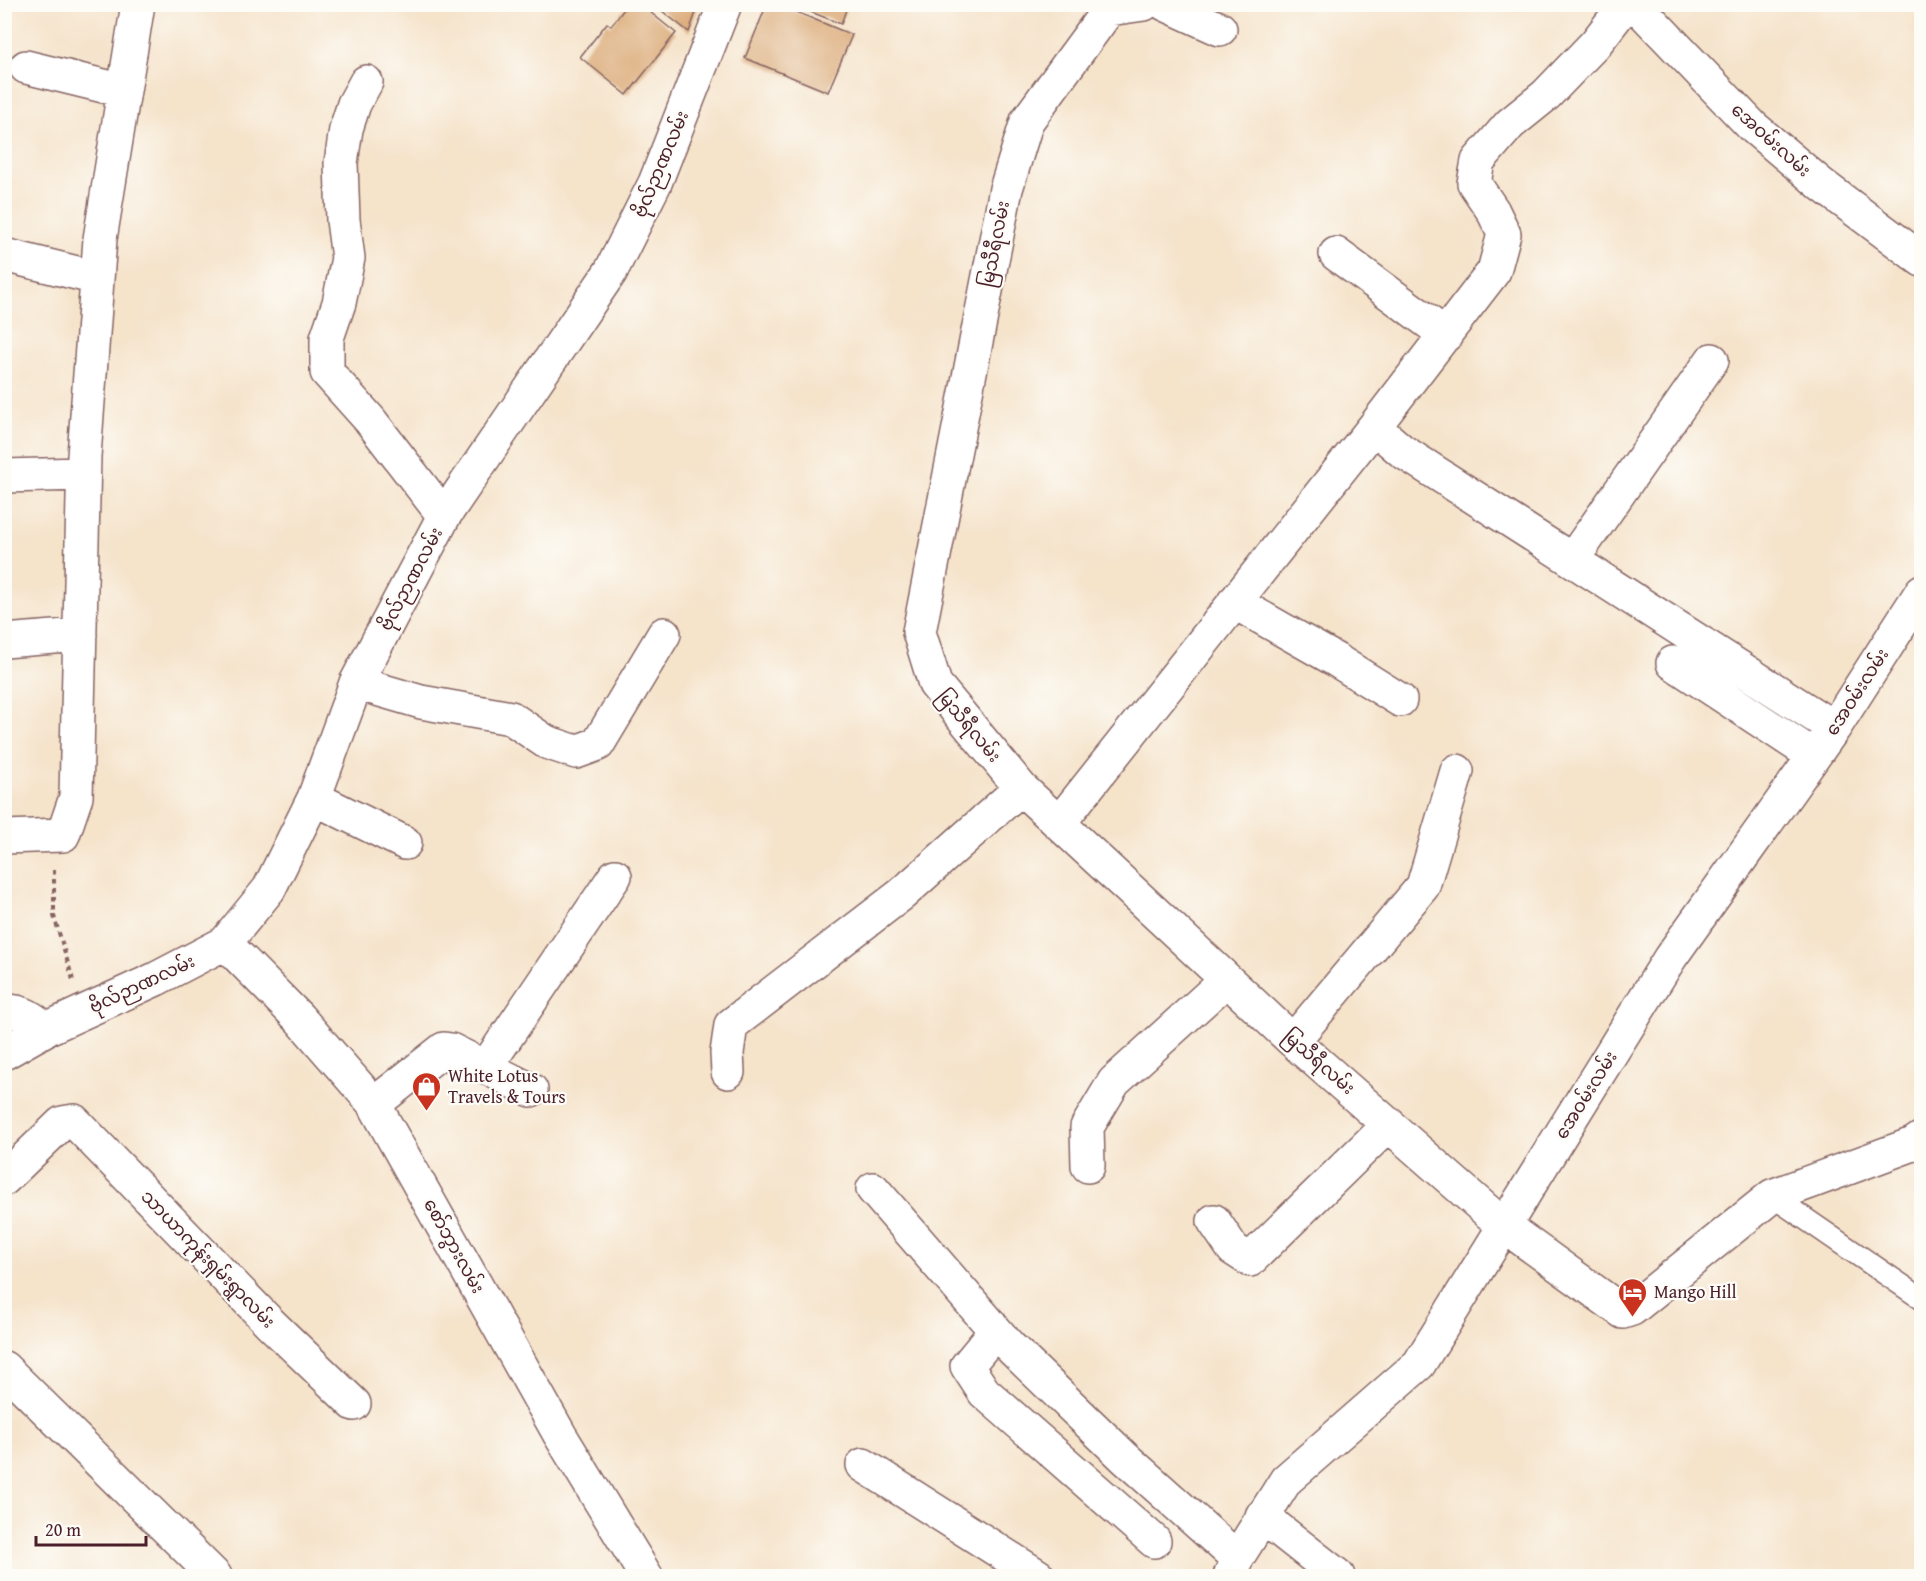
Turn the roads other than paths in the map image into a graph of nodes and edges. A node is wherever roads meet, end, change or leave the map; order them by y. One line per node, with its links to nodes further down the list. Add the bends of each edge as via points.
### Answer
1 (138, 4): 10 (street)
2 (725, 4): 20 (street, ဗိုလ်ဉာဏလမ်း, via 656,183 611,270)
3 (1144, 4): 33 (street, မြသီရီလမ်း, via 1108,9 1027,121 1006,189 919,632 935,684)
4 (1165, 4): 7 (street)
5 (1626, 4): 15 (street, via 1546,95 1510,124 1478,160 1474,183 1504,234 1494,271)
6 (1635, 4): 13 (street, အေဝမ်းလမ်း, via 1752,126 1822,185)
7 (1220, 29)
8 (26, 67): 10 (street)
9 (366, 82): 20 (street, via 354,104 342,152 348,258 327,338 327,372 370,420)
10 (124, 91): 14 (street)
11 (1335, 254): 15 (street)
12 (4, 255): 14 (street)
13 (1922, 260)
14 (97, 278): 18 (street)
15 (1446, 335): 17 (street)
16 (1712, 360): 21 (street)
17 (1374, 427): 21 (street, via 1402,451); 23 (street)
18 (84, 474): 19 (street); 25 (street)
19 (4, 476)
20 (444, 516): 28 (street, ဗိုလ်ဉာဏလမ်း)
21 (1572, 560): 30 (street)
22 (1922, 591): 30 (street, အေဝမ်းလမ်း)
23 (1234, 603): 29 (street); 35 (street)
24 (664, 634): 28 (street, via 598,744 576,752 546,742 511,718 421,702)
25 (80, 635): 26 (street); 36 (street, via 76,797 63,835)
26 (4, 640)
27 (1673, 663): 31 (street)
28 (356, 683): 34 (street, ဗိုလ်ဉာဏလမ်း)
29 (1400, 700)
30 (1834, 728): 31 (street, အေဝမ်းလမ်း)
31 (1814, 756): 56 (street, အေဝမ်းလမ်း, via 1670,958)
32 (1457, 771): 43 (street, via 1423,886)
33 (1021, 788): 35 (street, မြသီရီလမ်း); 46 (street, via 902,894 731,1025)
34 (314, 798): 37 (street); 39 (street, ဗိုလ်ဉာဏလမ်း, via 269,889)
35 (1059, 823): 40 (street, မြသီရီလမ်း)
36 (4, 837)
37 (405, 843)
38 (615, 876): 45 (street)
39 (225, 943): 42 (street, ဗိုလ်ဉာဏလမ်း); 48 (street, စော်ဘွားလမ်း, via 300,1018)
40 (1226, 980): 43 (street, မြသီရီလမ်း); 51 (street, via 1114,1082 1087,1127)
41 (4, 1011): 42 (street, via 29,1015)
42 (45, 1029): 44 (street, ဗိုလ်ဉာဏလမ်း)
43 (1293, 1041): 49 (street, မြသီရီလမ်း)
44 (4, 1053)
45 (486, 1067): 47 (street); 48 (street, via 444,1049)
46 (728, 1072)
47 (531, 1090)
48 (374, 1104): 66 (street, စော်ဘွားလမ်း, via 560,1435)
49 (1389, 1124): 55 (street, via 1250,1260 1233,1249); 56 (street, မြသီရီလမ်း)
50 (1922, 1138): 54 (street)
51 (1088, 1166)
52 (4, 1179): 60 (street, သာယာကုန်းရှမ်းရွာလမ်း, via 62,1123 74,1121)
53 (873, 1189): 58 (street)
54 (1772, 1196): 56 (street, မြသီရီလမ်း, via 1628,1312); 57 (lane)
55 (1214, 1221)
56 (1504, 1226): 62 (street, အေဝမ်းလမ်း, via 1419,1364 1286,1480)
57 (1922, 1299)
58 (995, 1332): 63 (street, via 967,1366 984,1392); 64 (street)
59 (4, 1368): 65 (street)
60 (354, 1404)
61 (863, 1465): 67 (street)
62 (1262, 1516): 64 (street, အေဝမ်းလမ်း); 68 (street)
63 (1154, 1541)
64 (1234, 1567)
65 (215, 1576)
66 (646, 1576)
67 (1038, 1576)
68 (1338, 1576)

